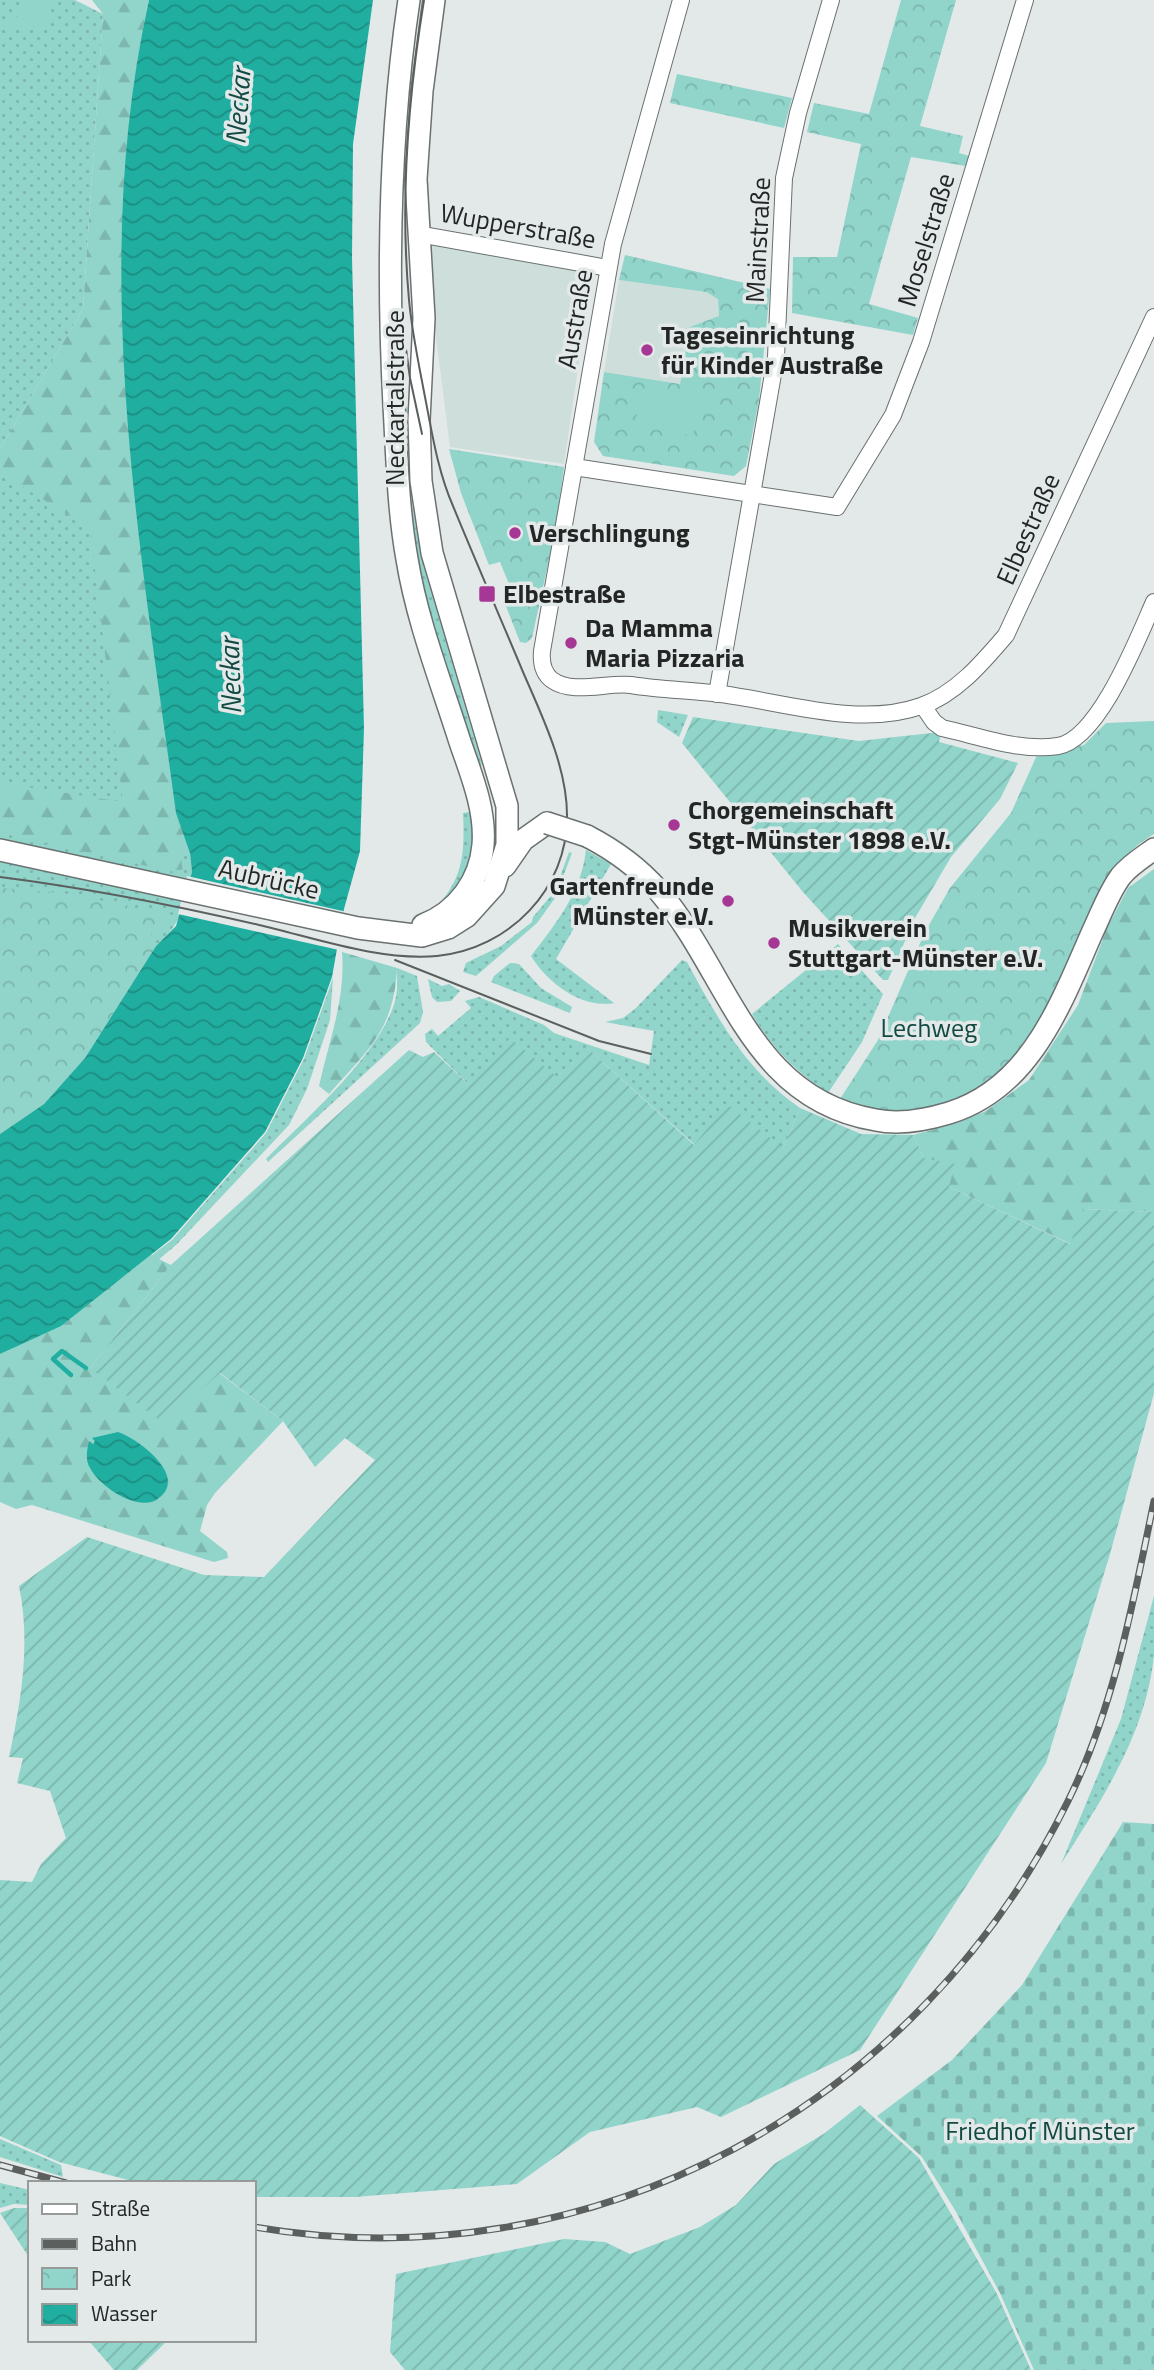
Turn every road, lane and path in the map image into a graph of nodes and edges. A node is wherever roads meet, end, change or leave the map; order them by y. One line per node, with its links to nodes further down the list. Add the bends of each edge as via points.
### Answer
1 (410, 0): 16 (main road, Neckartalstraße, via 399,81 390,266 399,501 413,586)
2 (434, 0): 6 (main road, Neckartalstraße, via 421,103)
3 (681, 0): 7 (street, Austraße)
4 (831, 0): 10 (street, Mainstraße, via 784,178 776,357)
5 (1025, 0): 10 (street, Moselstraße, via 921,342 893,415 837,507)
6 (418, 234): 7 (street, Wupperstraße); 15 (main road, Neckartalstraße, via 424,318 421,481 432,553)
7 (608, 268): 9 (street, Austraße)
8 (1154, 317): 14 (street, Elbestraße, via 1006,635 979,667)
9 (574, 467): 10 (street, Moselstraße); 12 (street, Austraße)
10 (750, 493): 13 (street, Mainstraße)
11 (1154, 602): 14 (street, via 1097,713 1072,742 1020,746 942,728)
12 (542, 651): 13 (street, Elbestraße, via 541,665 552,680 572,687 616,683)
13 (717, 694): 14 (street, Elbestraße, via 853,714 896,713)
14 (923, 706)
15 (508, 818): 16 (main road); 17 (main road); 20 (main road, Neckartalstraße, via 507,845)
16 (482, 820): 22 (main road, Neckartalstraße, via 480,861 465,894 438,919)
17 (547, 823): 19 (main road, bridge, via 587,836 628,860 659,892 783,1076 828,1106 883,1122 933,1118 961,1110 1012,1076 1048,1028 1121,876); 20 (main road, via 523,841)
18 (0, 849): 21 (main road, Aubrücke)
19 (1154, 849)
20 (498, 875): 22 (main road, Neckartalstraße, via 486,897 458,923 422,936)
21 (369, 930): 22 (main road, Neckartalstraße)
22 (405, 932)

